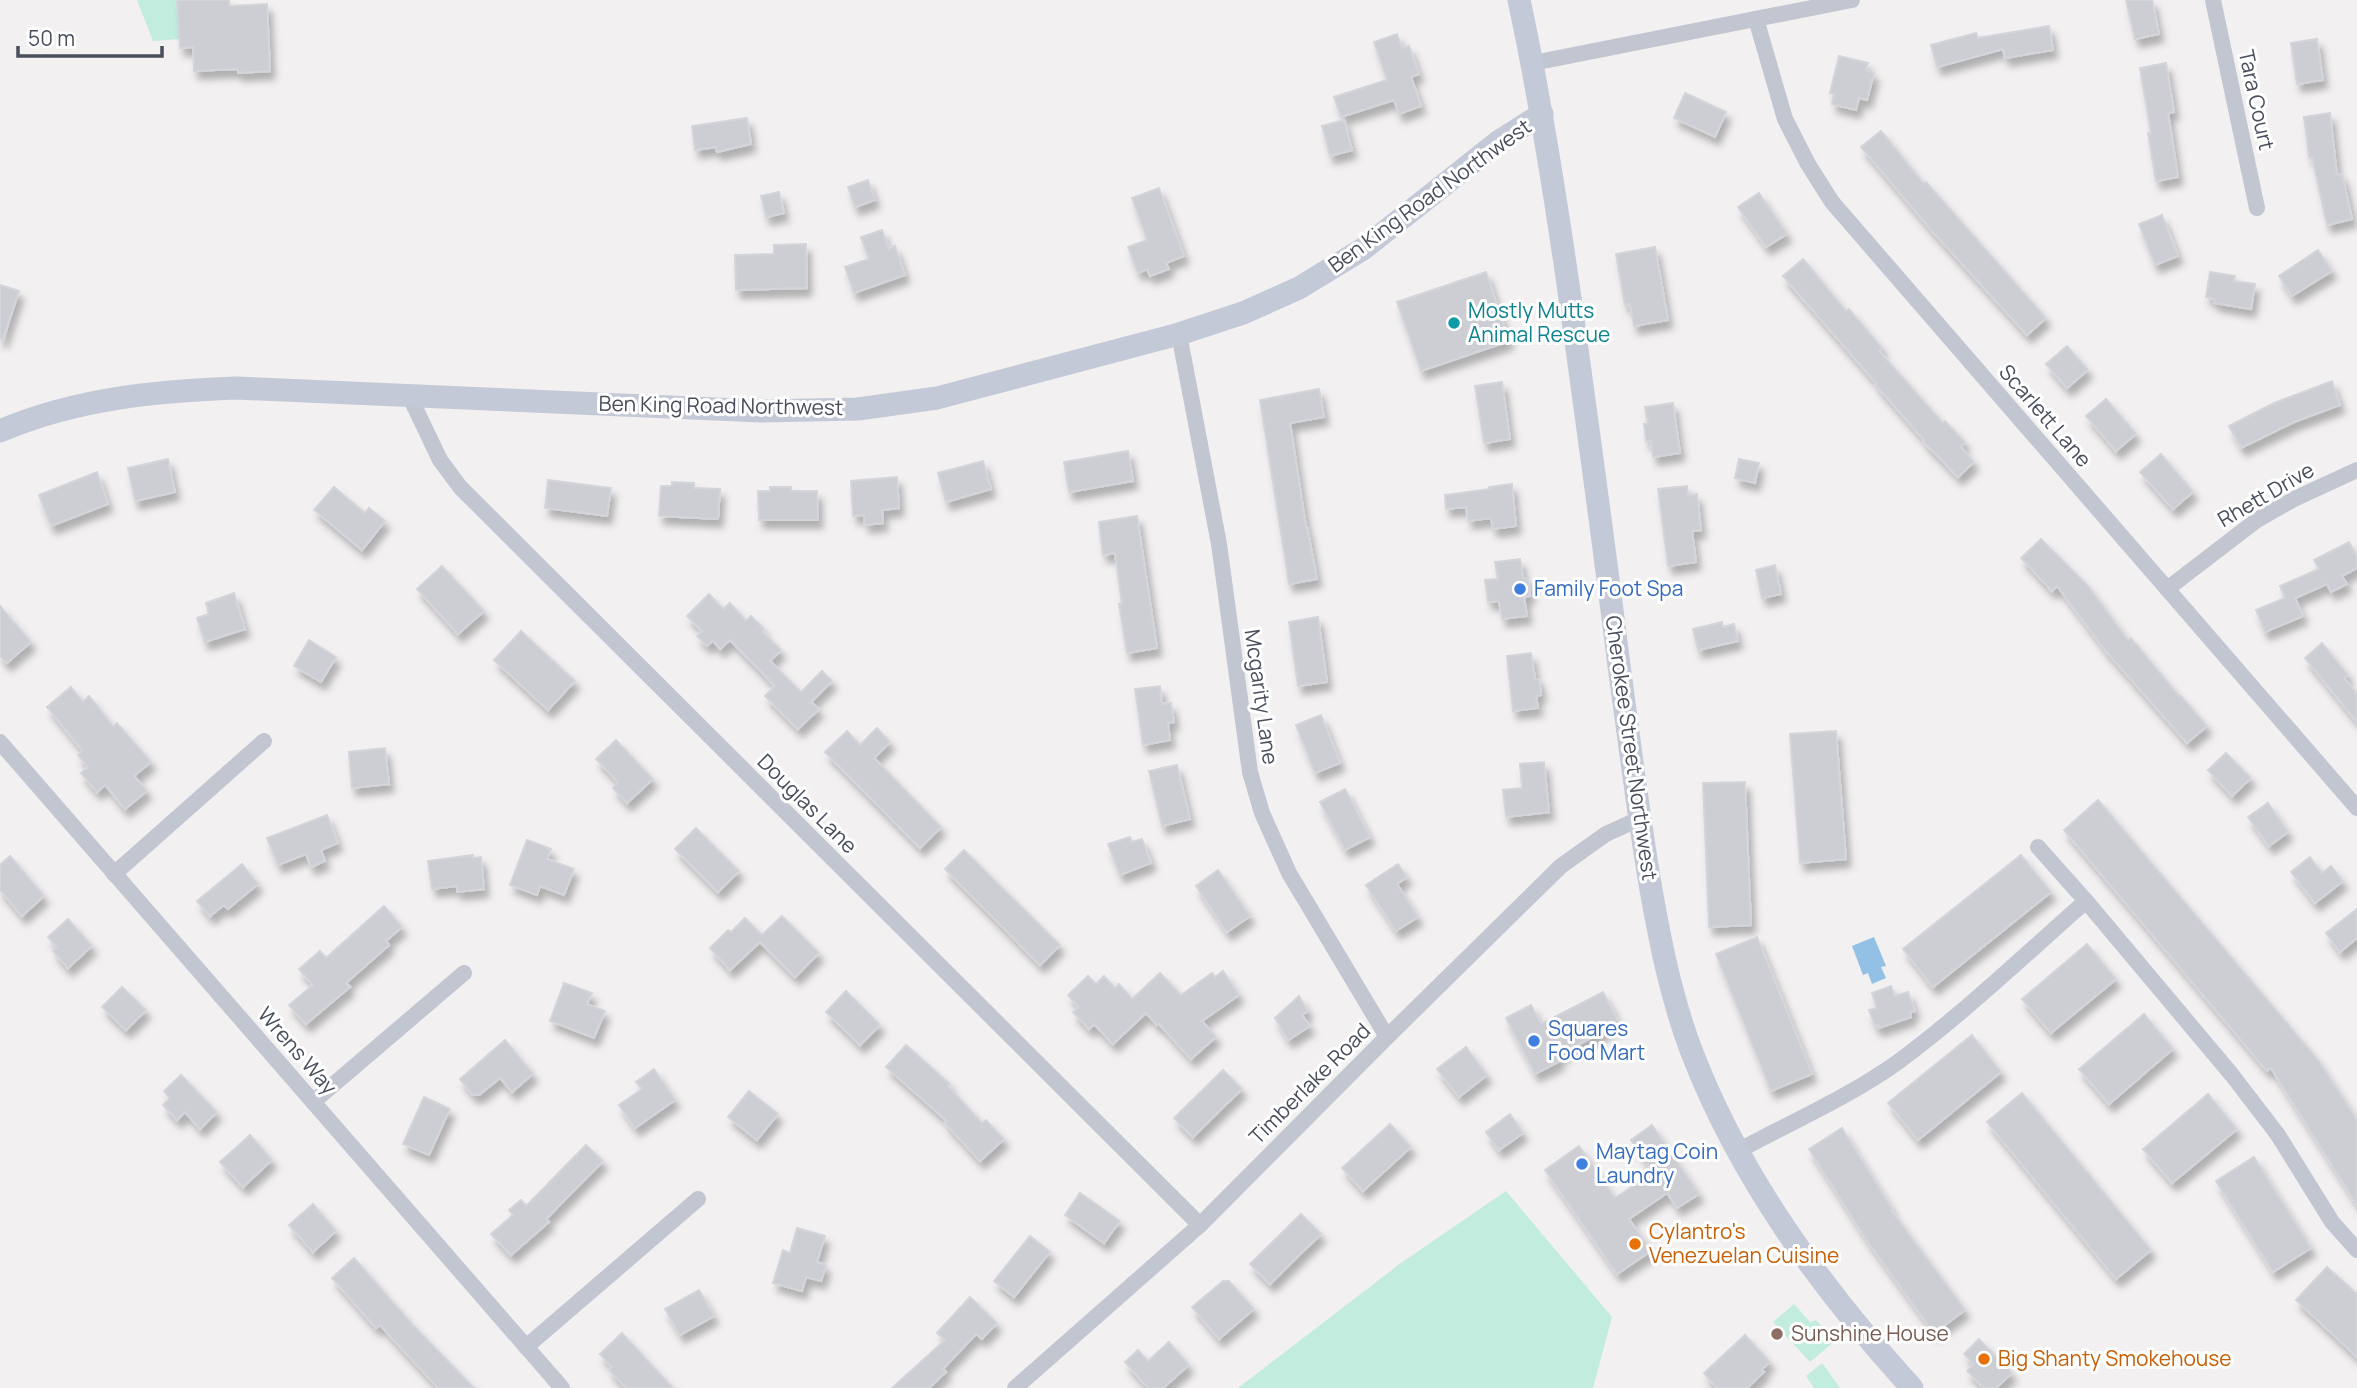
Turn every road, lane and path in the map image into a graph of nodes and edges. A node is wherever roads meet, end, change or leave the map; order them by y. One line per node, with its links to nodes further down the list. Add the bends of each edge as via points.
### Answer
1 (1519, 0): 5 (street, Cherokee Street Northwest)
2 (1852, 0): 4 (street)
3 (2213, 0): 7 (street, Tara Court)
4 (1756, 19): 5 (street); 12 (street, Scarlett Lane, via 1784,119 1832,202)
5 (1533, 63): 6 (street, Cherokee Street Northwest)
6 (1542, 114): 8 (street, Ben King Road Northwest, via 1498,142 1340,264 1262,305); 16 (street, Cherokee Street Northwest, via 1580,363)
7 (2257, 208)
8 (1179, 334): 9 (street, Ben King Road Northwest, via 937,398 858,409 748,410); 21 (street, Mcgarity Lane, via 1219,544 1250,772 1262,813 1289,873)
9 (409, 395): 10 (street, Ben King Road Northwest, via 176,390 77,406); 25 (street, Douglas Lane, via 440,460 460,487)
10 (0, 431)
11 (2357, 470): 12 (street, Rhett Drive, via 2257,520)
12 (2167, 589): 15 (street, Scarlett Lane)
13 (264, 741): 18 (street)
14 (0, 742): 18 (street, Wrens Way)
15 (2357, 808)
16 (1639, 818): 21 (street, Timberlake Road, via 1606,834 1561,866); 23 (street, Cherokee Street Northwest, via 1659,937 1679,1017)
17 (2038, 848): 19 (street)
18 (114, 874): 22 (street, Wrens Way)
19 (2086, 901): 23 (street, via 1897,1063); 26 (street, via 2265,1118 2332,1222)
20 (464, 973): 22 (street)
21 (1387, 1037): 25 (street, Timberlake Road)
22 (313, 1102): 27 (street, Wrens Way)
23 (1738, 1151): 28 (street, Cherokee Street Northwest, via 1806,1260)
24 (698, 1199): 27 (street)
25 (1200, 1226): 30 (street, Timberlake Road)
26 (2357, 1250)
27 (526, 1348): 29 (street, Wrens Way)
28 (1909, 1387)
29 (562, 1388)
30 (1015, 1388)

